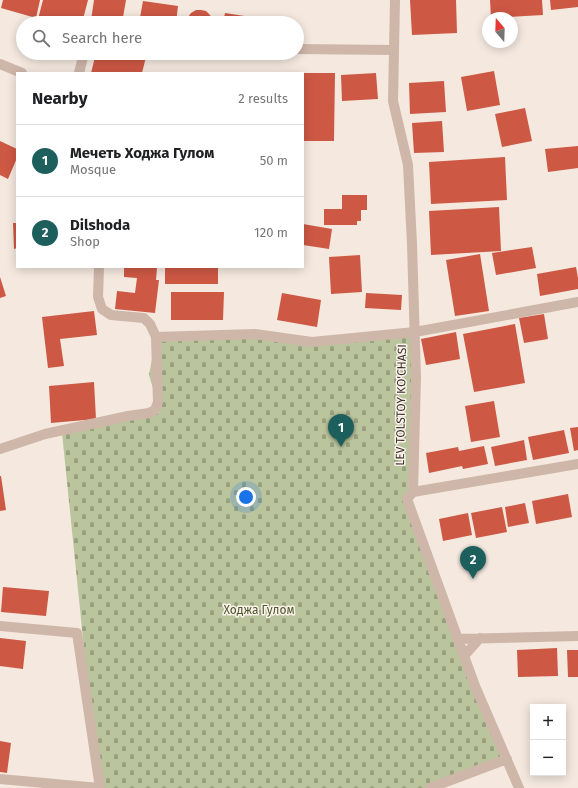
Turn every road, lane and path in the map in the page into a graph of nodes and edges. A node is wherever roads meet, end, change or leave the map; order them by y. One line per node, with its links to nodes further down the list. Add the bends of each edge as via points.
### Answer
1 (395, 0): 3 (street, LEV TOLSTOY KO'CHASI)
2 (304, 49): 3 (street)
3 (394, 50): 10 (street, LEV TOLSTOY KO'CHASI, via 393,101 408,165)
4 (82, 60): 7 (street)
5 (0, 64): 6 (street)
6 (20, 72)
7 (79, 72)
8 (98, 268): 11 (street, via 98,297 102,309 111,315 144,318)
9 (578, 302): 10 (street)
10 (415, 332): 11 (street, via 312,342 255,334); 14 (street, LEV TOLSTOY KO'CHASI)
11 (156, 337): 12 (street, via 158,402 155,410 45,434)
12 (0, 449)
13 (578, 464): 14 (street)
14 (413, 492): 18 (street, LEV TOLSTOY KO'CHASI, via 407,499)
15 (0, 626): 22 (street, via 77,633)
16 (578, 636): 17 (street)
17 (480, 638): 18 (street); 19 (street)
18 (458, 639): 19 (street, LEV TOLSTOY KO'CHASI)
19 (464, 656): 20 (street, LEV TOLSTOY KO'CHASI)
20 (507, 759): 23 (street); 24 (street, LEV TOLSTOY KO'CHASI)
21 (0, 779): 22 (street)
22 (100, 788)
23 (430, 788)
24 (519, 788)

